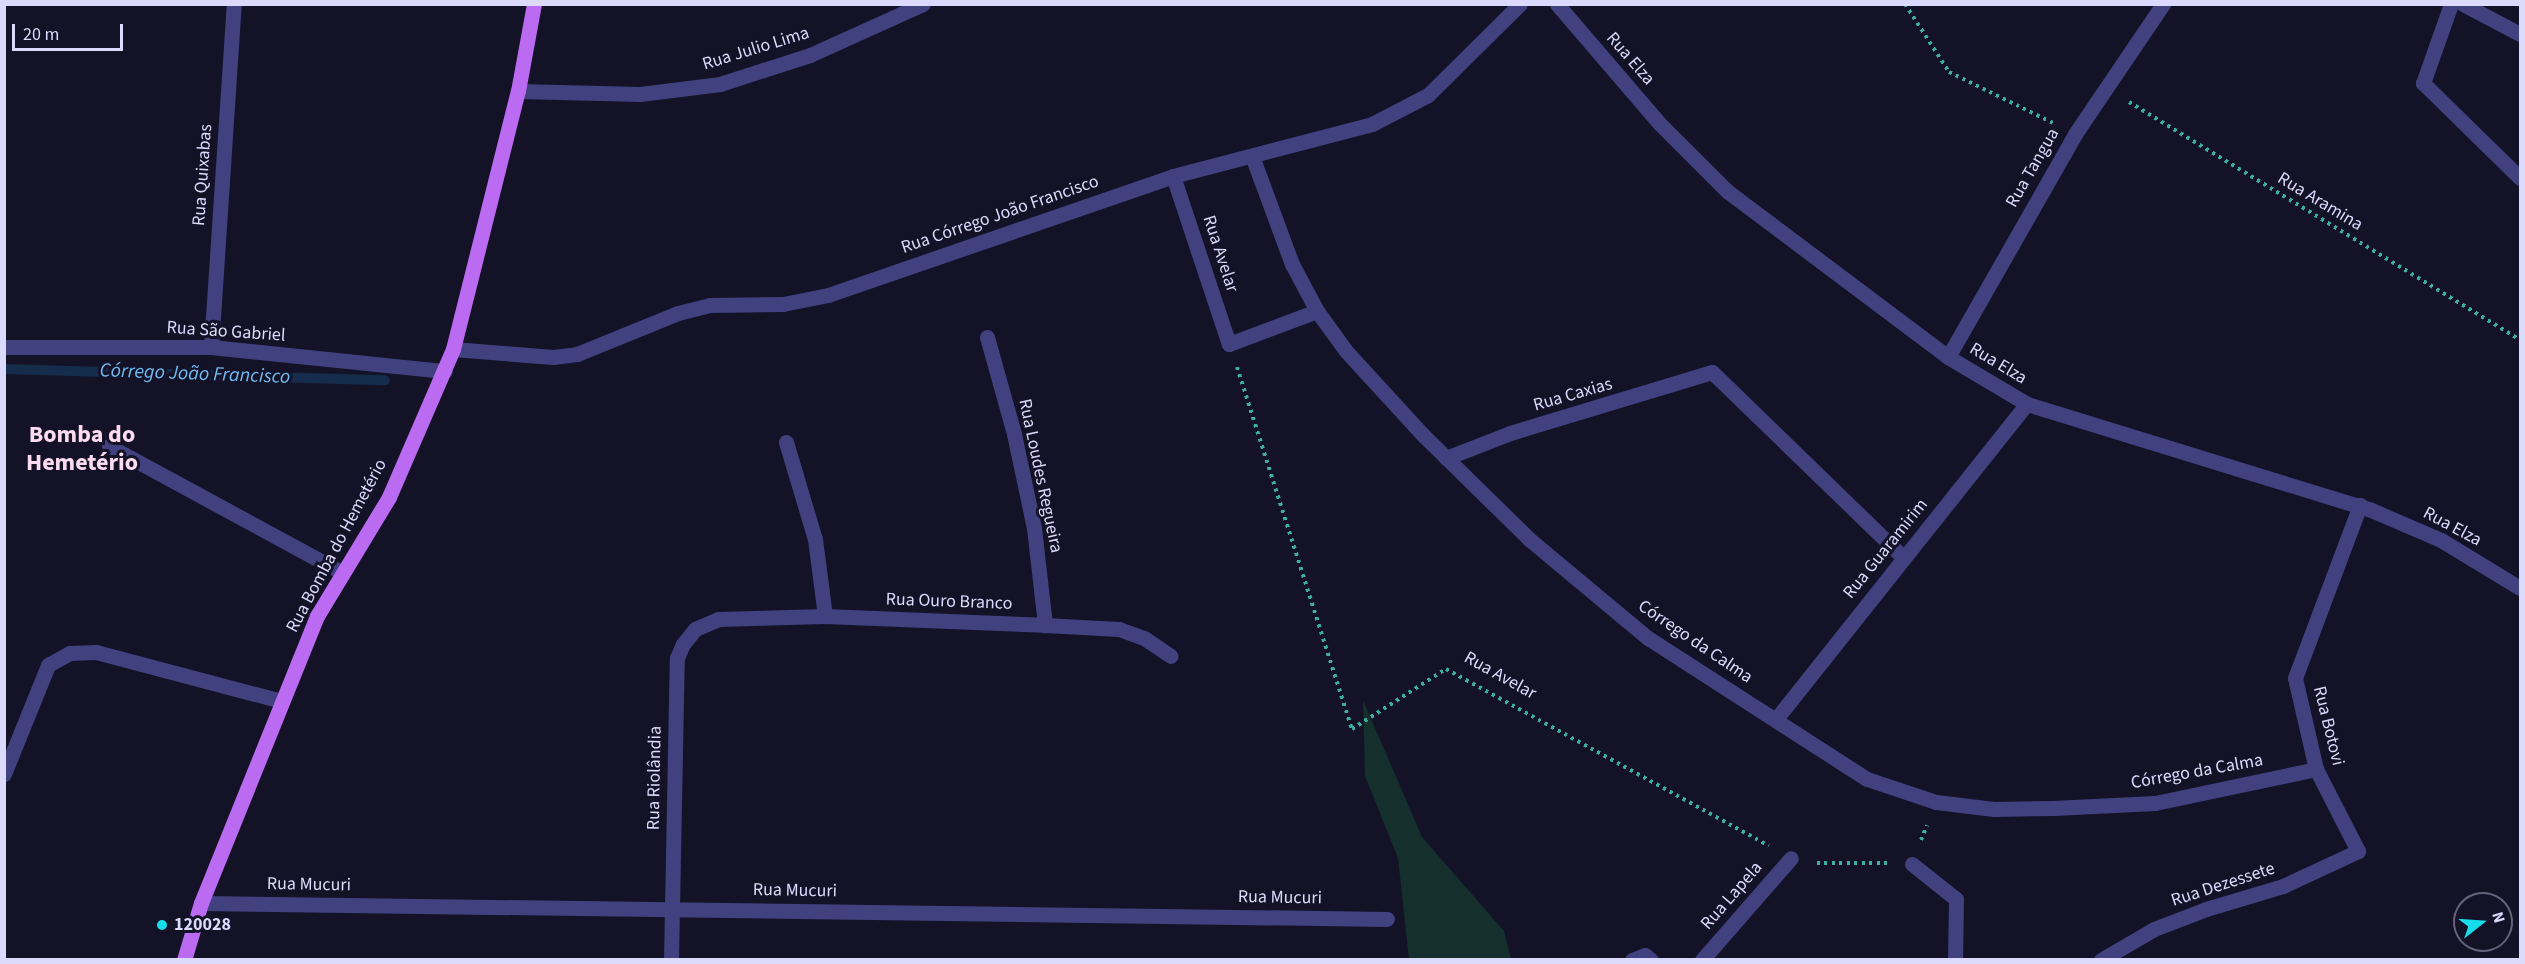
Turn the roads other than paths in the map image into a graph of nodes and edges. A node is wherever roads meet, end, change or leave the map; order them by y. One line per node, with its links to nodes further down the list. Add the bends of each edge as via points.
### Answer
1 (234, 4): 17 (street, Rua Quixabas)
2 (534, 4): 10 (main road, Rua Bomba do Hemetério)
3 (923, 4): 10 (street, Rua Julio Lima, via 810,55 720,84 640,93)
4 (1520, 4): 11 (street, Rua Córrego João Francisco, via 1428,95 1372,124)
5 (1557, 4): 19 (street, Rua Elza, via 1660,124 1727,191)
6 (2163, 4): 19 (street, Rua Tangua, via 2075,134)
7 (2451, 4): 13 (street, via 2422,82)
8 (2463, 4): 9 (street)
9 (2520, 34)
10 (518, 91): 18 (main road, Rua Bomba do Hemetério)
11 (1252, 156): 12 (street, Rua Córrego João Francisco); 14 (street, Córrego da Calma, via 1292,264)
12 (1173, 176): 14 (street, Rua Avelar, via 1229,344); 18 (street, Rua Córrego João Francisco, via 828,296 783,304 710,305 678,313 577,354 552,357)
13 (2520, 178)
14 (1317, 311): 24 (street, Córrego da Calma, via 1346,351)
15 (987, 337): 31 (street, Rua Loudes Regueira, via 1014,434 1034,528)
16 (4, 347): 17 (street, Rua São Gabriel)
17 (212, 347): 20 (street, Rua São Gabriel)
18 (453, 349): 20 (main road, Rua Bomba do Hemetério)
19 (1948, 357): 21 (street, Rua Elza)
20 (445, 371): 27 (main road, Rua Bomba do Hemetério, via 389,497)
21 (2027, 404): 25 (street, Rua Elza); 26 (street, Rua Guaramirim)
22 (786, 442): 29 (street, via 815,539)
23 (109, 447): 27 (street)
24 (1446, 458): 26 (street, Rua Caxias, via 1510,433 1712,372); 34 (street, Córrego da Calma, via 1529,539 1648,638)
25 (2360, 506): 28 (street, Rua Elza, via 2441,540); 35 (street, Rua Botovi, via 2295,678)
26 (1904, 558): 34 (street, Rua Guaramirim)
27 (343, 573): 33 (main road, Rua Bomba do Hemetério, via 317,616)
28 (2520, 588)
29 (825, 616): 30 (street, Rua Ouro Branco); 31 (street, Rua Ouro Branco)
30 (718, 619): 41 (street, Rua Riolândia, via 694,629 677,658)
31 (1045, 625): 32 (street, Rua Ouro Branco, via 1119,629 1144,638)
32 (1171, 656)
33 (282, 701): 36 (street, via 96,652 70,653 48,665); 40 (main road, Rua Bomba do Hemetério)
34 (1776, 719): 35 (street, Córrego da Calma, via 1867,779 1936,802 1994,809 2155,803)
35 (2316, 769): 37 (street, Rua Botovi)
36 (4, 774)
37 (2358, 851): 49 (street, Rua Dezessete, via 2283,886 2154,929)
38 (1791, 858): 47 (street, Rua Lapela)
39 (1912, 864): 48 (street, via 1956,899)
40 (201, 903): 41 (street, Rua Mucuri); 43 (main road, Rua Bomba do Hemetério)
41 (671, 909): 42 (street, Rua Mucuri); 44 (street, Rua Riolândia)
42 (1387, 919)
43 (184, 960)
44 (671, 960)
45 (1632, 960): 46 (street, via 1645,956)
46 (1651, 960)
47 (1702, 960)
48 (1955, 960)
49 (2101, 960)

